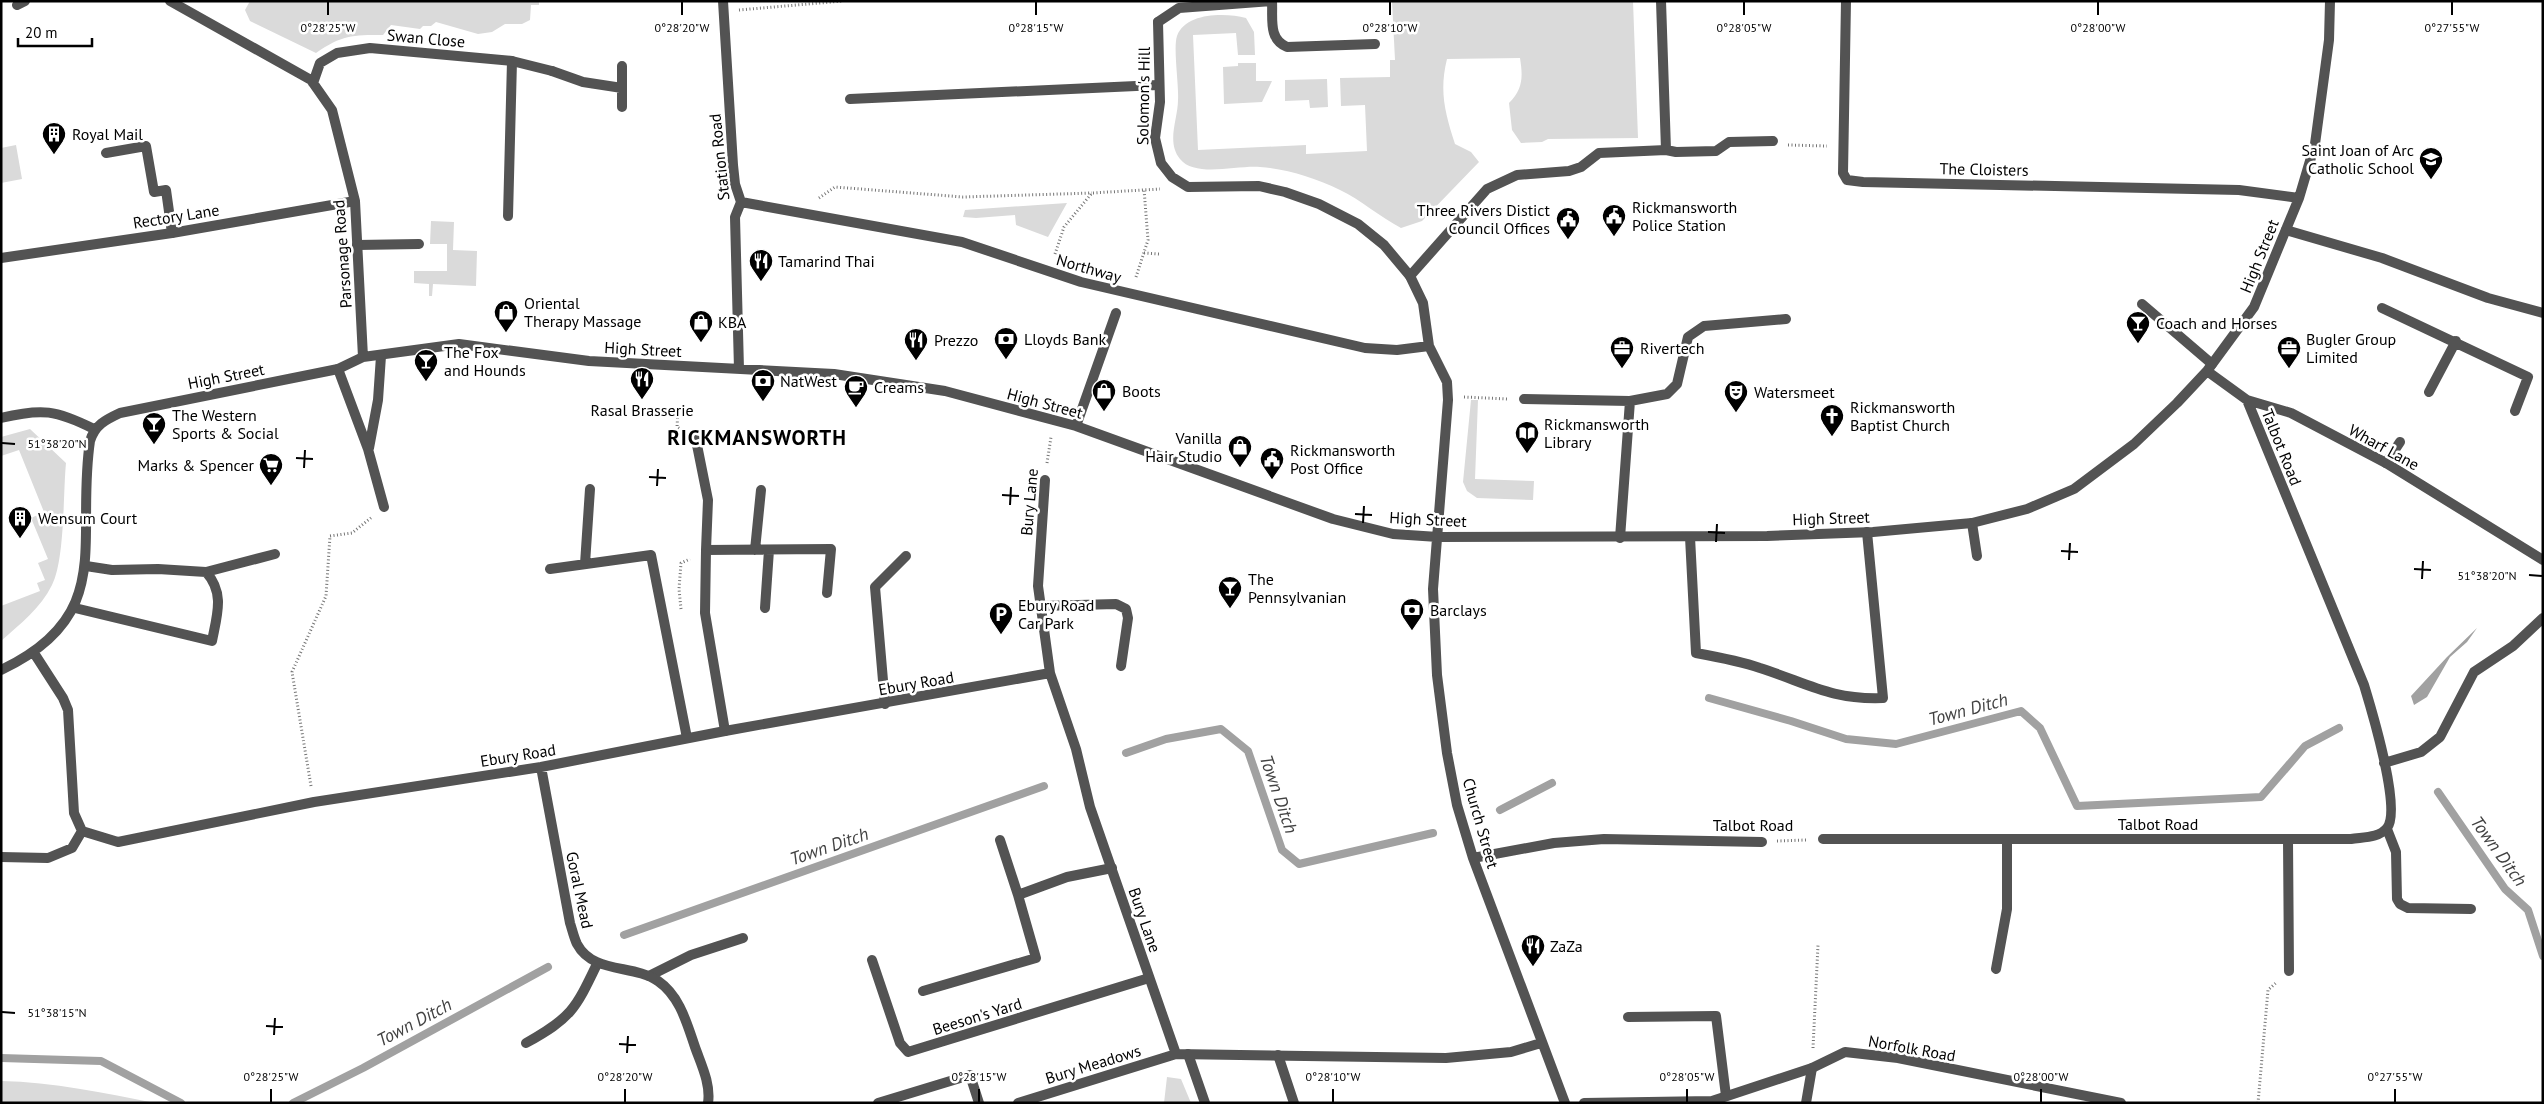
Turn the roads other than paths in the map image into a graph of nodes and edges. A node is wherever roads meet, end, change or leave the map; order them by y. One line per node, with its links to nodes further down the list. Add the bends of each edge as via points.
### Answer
1 (170, 1): 10 (street, Parsonage Road, via 290,66)
2 (723, 1): 20 (street, Station Road, via 733,165)
3 (1272, 1): 7 (street, via 1274,37 1279,44 1287,47); 11 (street, Solomon's Hill, via 1179,8 1158,22)
4 (1660, 1): 16 (street)
5 (1846, 1): 18 (street, The Cloisters, via 1843,173 1847,180 2238,190)
6 (2330, 1): 18 (street, High Street, via 2330,40 2315,144)
7 (1375, 44)
8 (512, 61): 10 (street, Swan Close, via 370,48 337,53 320,63); 12 (street, Swan Close, via 583,82); 21 (street)
9 (622, 66): 12 (street)
10 (313, 83): 19 (street, Parsonage Road, via 332,110)
11 (1158, 85): 13 (street); 27 (street, Solomon's Hill, via 1156,151 1172,177 1188,187 1259,186 1319,204 1358,224 1384,245)
12 (622, 88): 14 (street)
13 (850, 99)
14 (622, 107)
15 (1773, 141): 16 (street, via 1729,142 1716,151)
16 (1666, 150): 27 (street, via 1599,153 1581,167 1569,171 1517,175 1487,189)
17 (106, 154): 23 (street, via 146,146 154,192 166,190)
18 (2298, 198): 22 (street, High Street)
19 (355, 201): 23 (street, Rectory Lane); 25 (street, Parsonage Road)
20 (741, 202): 34 (street, Northway, via 962,242 1081,282 1365,348 1397,350); 39 (street, Station Road, via 735,217)
21 (508, 216)
22 (2286, 230): 31 (street, via 2382,258 2488,298); 37 (street, High Street, via 2254,307)
23 (172, 233): 26 (street, Rectory Lane)
24 (419, 244): 25 (street)
25 (357, 245): 36 (street, Parsonage Road)
26 (1, 258)
27 (1410, 276): 34 (street, via 1423,303)
28 (2142, 304): 37 (street, Wharf Lane)
29 (2382, 308): 33 (street)
30 (1116, 313): 46 (street)
31 (2543, 313)
32 (1786, 318): 43 (street, via 1704,326 1688,337 1677,384 1667,394)
33 (2456, 341): 40 (street); 44 (street, via 2528,377)
34 (1429, 346): 59 (street, via 1447,382 1448,400)
35 (381, 356): 36 (street, High Street); 39 (street, High Street, via 460,344 589,361); 50 (street, via 378,400)
36 (363, 357): 38 (street, High Street)
37 (2209, 367): 42 (street, Wharf Lane); 56 (street, High Street, via 2134,444 2074,489 2027,508)
38 (338, 369): 47 (street, High Street, via 120,413); 50 (street)
39 (739, 369): 46 (street, High Street, via 834,374 945,391)
40 (2429, 392)
41 (1524, 399): 43 (street)
42 (2247, 400): 51 (street, Wharf Lane, via 2291,413); 84 (street, Talbot Road, via 2364,685)
43 (1630, 401): 60 (street)
44 (2515, 411)
45 (1, 418): 47 (street, via 40,410)
46 (1076, 426): 59 (street, High Street, via 1333,519 1393,534)
47 (94, 429): 69 (street, via 88,455)
48 (696, 440): 61 (street, via 708,500)
49 (2400, 442): 51 (street)
50 (368, 449): 55 (street)
51 (2386, 464): 67 (street, Wharf Lane)
52 (1045, 480): 73 (street, Bury Lane, via 1038,586)
53 (590, 488): 68 (street)
54 (761, 490): 62 (street)
55 (384, 507)
56 (1972, 523): 57 (street, High Street); 66 (street)
57 (1867, 532): 58 (street, High Street); 58 (street, via 1883,698 1830,694 1760,667 1696,653)
58 (1690, 537): 60 (street, High Street)
59 (1438, 538): 60 (street, High Street); 94 (street, Church Street, via 1432,589 1438,676 1447,753)
60 (1620, 538)
61 (706, 550): 62 (street); 82 (street, via 705,613)
62 (755, 550): 63 (street)
63 (769, 550): 72 (street, via 830,550); 75 (street)
64 (275, 554): 71 (street)
65 (906, 556): 81 (street, via 875,587)
66 (1977, 556)
67 (2543, 560)
68 (585, 564): 70 (street); 83 (street, via 651,555)
69 (86, 566): 71 (street, via 112,570); 74 (street)
70 (550, 569)
71 (206, 572): 74 (street, via 218,593 212,641)
72 (827, 593)
73 (1041, 606): 78 (street, via 1116,604 1126,609 1128,618); 80 (street, Bury Lane)
74 (74, 608): 77 (street)
75 (765, 608)
76 (2543, 618): 84 (street, via 2513,646 2474,672 2440,738 2421,752)
77 (34, 653): 79 (street); 87 (street, via 64,698 68,710 74,812)
78 (1121, 666)
79 (1, 670)
80 (1050, 673): 81 (street, Ebury Road); 95 (street, Bury Lane)
81 (885, 704): 82 (street, Ebury Road)
82 (725, 731): 83 (street, Ebury Road)
83 (687, 738): 85 (street, Ebury Road)
84 (2384, 763): 86 (street, Talbot Road, via 2391,803)
85 (541, 767): 87 (street, Ebury Road, via 314,802 118,842); 100 (street, Goral Mead, via 570,922 577,945)
86 (2387, 829): 91 (street, Talbot Road, via 2380,834 2351,839); 97 (street, via 2396,852 2397,899 2400,904 2408,908)
87 (82, 831): 93 (street, via 72,848 48,858)
88 (2007, 839): 90 (street, Talbot Road); 91 (street, Talbot Road); 101 (street, via 2007,908)
89 (1000, 840): 96 (street)
90 (1823, 840)
91 (2288, 840): 102 (street)
92 (1762, 842): 94 (street, Talbot Road, via 1604,839 1554,843)
93 (1, 857)
94 (1473, 858): 108 (street, Church Street)
95 (1112, 868): 96 (street, via 1067,877); 104 (street, Bury Lane)
96 (1018, 895): 105 (street, via 1036,958)
97 (2471, 909)
98 (743, 938): 103 (street, via 691,955)
99 (872, 960): 104 (street, Beeson's Yard, via 900,1044 908,1052)
100 (597, 964): 103 (street, via 636,970); 107 (street, via 579,1002 564,1020)
101 (1996, 969)
102 (2289, 971)
103 (649, 976): 114 (street, via 667,988 686,1019 705,1076)
104 (1149, 978): 109 (street, Bury Lane)
105 (923, 991)
106 (1628, 1017): 113 (street, via 1716,1016)
107 (526, 1044)
108 (1541, 1044): 111 (street, via 1511,1052 1446,1058); 120 (street, Church Street)
109 (1176, 1054): 110 (street); 117 (street, Bury Meadows)
110 (1188, 1054): 111 (street); 118 (street)
111 (1278, 1056): 119 (street)
112 (1812, 1068): 113 (street, Norfolk Road); 122 (street); 123 (street, Norfolk Road, via 1845,1052 1898,1058)
113 (1726, 1096): 121 (street, Norfolk Road, via 1712,1101)
114 (708, 1103)
115 (878, 1103): 116 (street, via 970,1074)
116 (979, 1103)
117 (1018, 1103)
118 (1205, 1103)
119 (1294, 1103)
120 (1565, 1103)
121 (1584, 1103)
122 (1806, 1103)
123 (2120, 1103)

